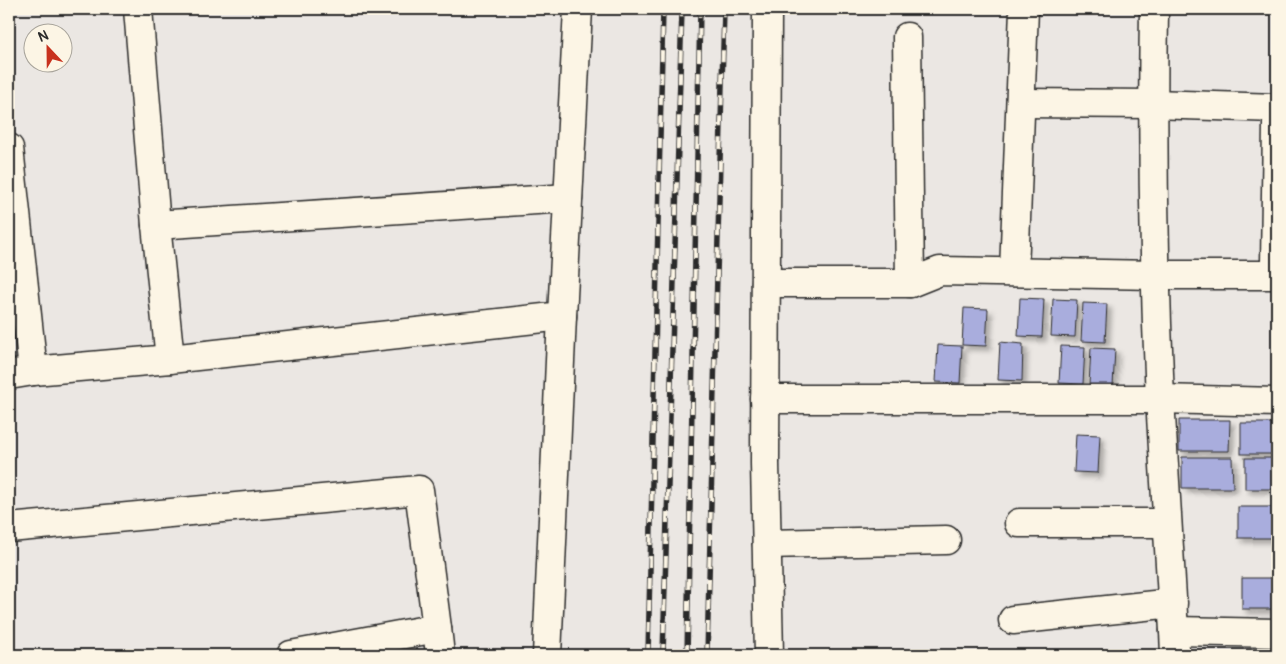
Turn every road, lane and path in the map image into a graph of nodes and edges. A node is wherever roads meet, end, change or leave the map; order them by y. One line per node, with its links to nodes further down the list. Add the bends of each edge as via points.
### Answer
1 (138, 9): 13 (street)
2 (578, 9): 12 (street)
3 (767, 9): 17 (street)
4 (1024, 9): 7 (street)
5 (1154, 9): 8 (street)
6 (907, 37): 18 (street)
7 (1021, 103): 8 (street); 14 (street)
8 (1152, 104): 9 (street); 15 (street)
9 (1277, 108)
10 (1277, 124): 16 (street)
11 (9, 148): 21 (street)
12 (568, 198): 13 (street); 19 (street)
13 (156, 225): 20 (street)
14 (1014, 272): 15 (street); 18 (street, via 940,271)
15 (1156, 275): 16 (street); 22 (street)
16 (1275, 275)
17 (766, 283): 18 (street); 23 (street)
18 (910, 283)
19 (562, 316): 20 (street); 37 (street)
20 (170, 359): 21 (street)
21 (21, 373)
22 (1160, 398): 23 (street); 24 (street); 26 (street)
23 (766, 399): 29 (street)
24 (1277, 402)
25 (1019, 523): 26 (street)
26 (1167, 524): 30 (street)
27 (9, 528): 32 (street, via 419,490)
28 (946, 540): 29 (street)
29 (767, 544): 38 (street)
30 (1172, 603): 31 (street); 34 (street)
31 (1013, 620)
32 (437, 628): 35 (street); 36 (street)
33 (1277, 633): 34 (street)
34 (1174, 643)
35 (292, 655)
36 (440, 655)
37 (547, 655)
38 (769, 655)

